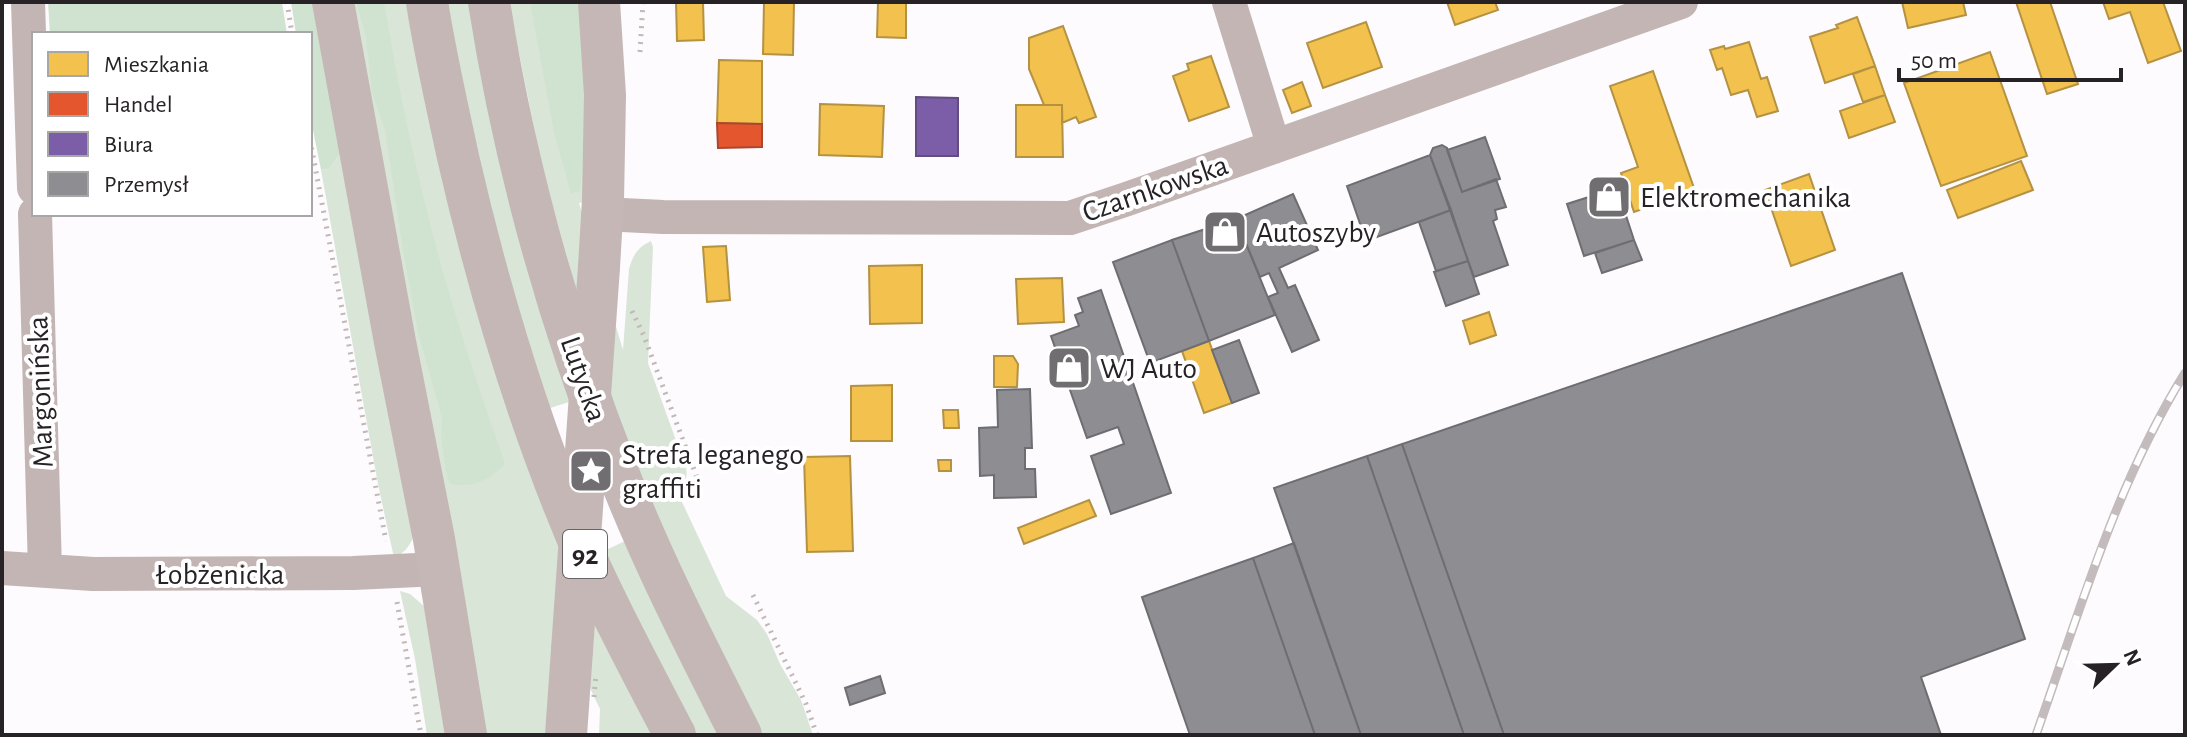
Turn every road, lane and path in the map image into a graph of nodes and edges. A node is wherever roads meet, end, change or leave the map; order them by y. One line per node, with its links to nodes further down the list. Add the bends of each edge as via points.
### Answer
1 (28, 2): 12 (street)
2 (287, 2): 10 (path)
3 (333, 2): 20 (main road)
4 (427, 2): 27 (main road, Lutycka / 92, via 467,195 514,365 590,566)
5 (489, 2): 28 (main road, Lutycka / 92, via 524,178 570,339 646,538)
6 (599, 2): 11 (main road)
7 (621, 2): 11 (street)
8 (1229, 2): 13 (street)
9 (1681, 2): 13 (street, Czarnkowska)
10 (292, 32)
11 (605, 95): 15 (main road)
12 (32, 126)
13 (1274, 147): 15 (street, Czarnkowska, via 1070,218)
14 (312, 151): 22 (path)
15 (602, 214): 26 (main road, bridge)
16 (35, 216): 21 (street, Margonińska)
17 (627, 300): 18 (path)
18 (699, 483)
19 (2, 568): 21 (street, Łobżenicka)
20 (439, 569): 22 (street, Łobżenicka); 25 (main road)
21 (45, 570): 22 (street, Łobżenicka)
22 (391, 571): 24 (path)
23 (753, 595): 29 (path)
24 (421, 735)
25 (466, 735)
26 (566, 735)
27 (675, 735)
28 (741, 735)
29 (817, 735)

